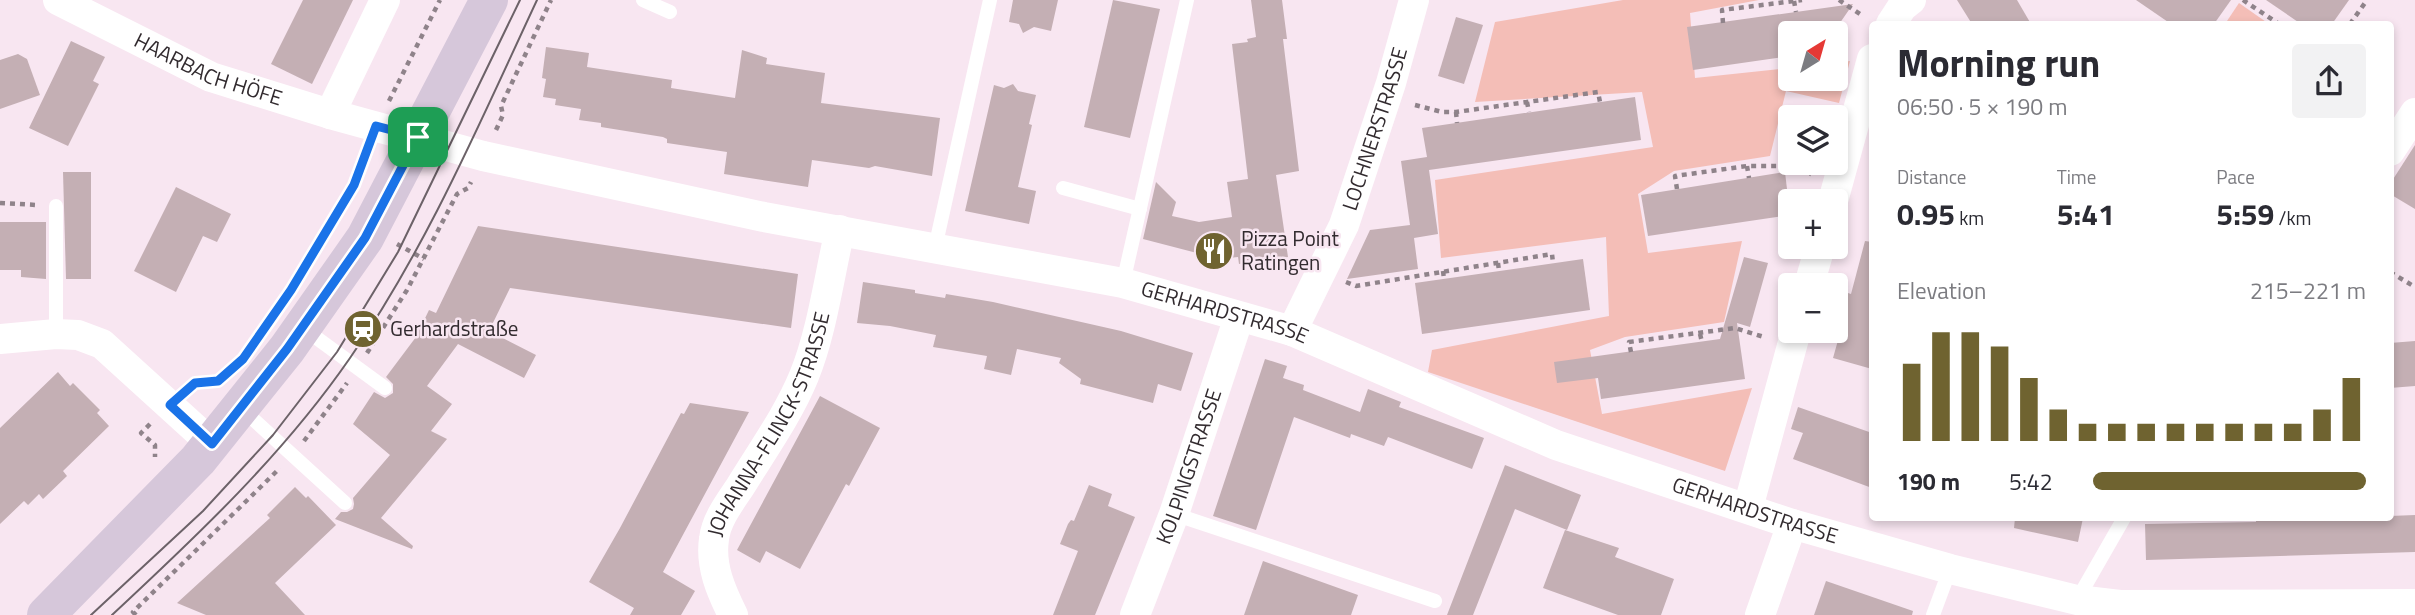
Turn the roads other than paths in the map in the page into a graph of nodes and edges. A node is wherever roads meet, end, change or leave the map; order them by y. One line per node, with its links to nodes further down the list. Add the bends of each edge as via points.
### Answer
1 (58, 0): 9 (street, HAARBACH HÖFE)
2 (385, 0): 14 (street)
3 (489, 0): 15 (main road)
4 (643, 0): 10 (lane)
5 (990, 0): 22 (lane)
6 (1188, 0): 20 (lane, GERHARDSTRASSE)
7 (1413, 0): 26 (street, LOCHNERSTRASSE, via 1387,98 1344,225)
8 (1911, 0): 11 (street)
9 (95, 8): 14 (street, HAARBACH HÖFE, via 211,77)
10 (670, 12)
11 (1879, 21)
12 (1869, 70): 18 (street)
13 (2415, 113): 16 (street)
14 (330, 114): 15 (street, HAARBACH HÖFE)
15 (418, 137): 21 (street, GERHARDSTRASSE, via 483,156); 25 (main road, via 365,238)
16 (2394, 145)
17 (1063, 188): 20 (lane)
18 (1837, 189)
19 (56, 206): 27 (lane)
20 (1140, 209): 23 (lane, GERHARDSTRASSE)
21 (840, 230): 22 (street, GERHARDSTRASSE); 44 (street, JOHANNA-FLINCK-STRASSE, via 804,376 714,536 716,575)
22 (935, 248): 23 (street, GERHARDSTRASSE)
23 (1123, 283): 24 (street, GERHARDSTRASSE)
24 (1239, 317): 26 (street, GERHARDSTRASSE); 35 (street, KOLPINGSTRASSE)
25 (302, 327): 30 (lane); 31 (main road)
26 (1292, 331): 34 (street, GERHARDSTRASSE, via 1556,445)
27 (56, 334): 28 (street); 32 (street, via 78,335 102,344)
28 (0, 339)
29 (1793, 343): 34 (street)
30 (385, 387)
31 (232, 392): 32 (main road); 33 (lane)
32 (212, 444): 43 (main road)
33 (345, 503)
34 (1748, 508): 37 (street, GERHARDSTRASSE)
35 (1174, 514): 40 (lane); 45 (street, KOLPINGSTRASSE)
36 (2122, 521): 39 (lane)
37 (1792, 524): 38 (street, GERHARDSTRASSE); 46 (street)
38 (1950, 569): 39 (street, GERHARDSTRASSE); 47 (lane)
39 (2077, 600): 42 (street, GERHARDSTRASSE)
40 (1435, 601)
41 (2415, 604): 42 (street, GERHARDSTRASSE)
42 (2119, 610)
43 (46, 615)
44 (733, 615)
45 (1135, 615)
46 (1760, 615)
47 (1933, 615)

